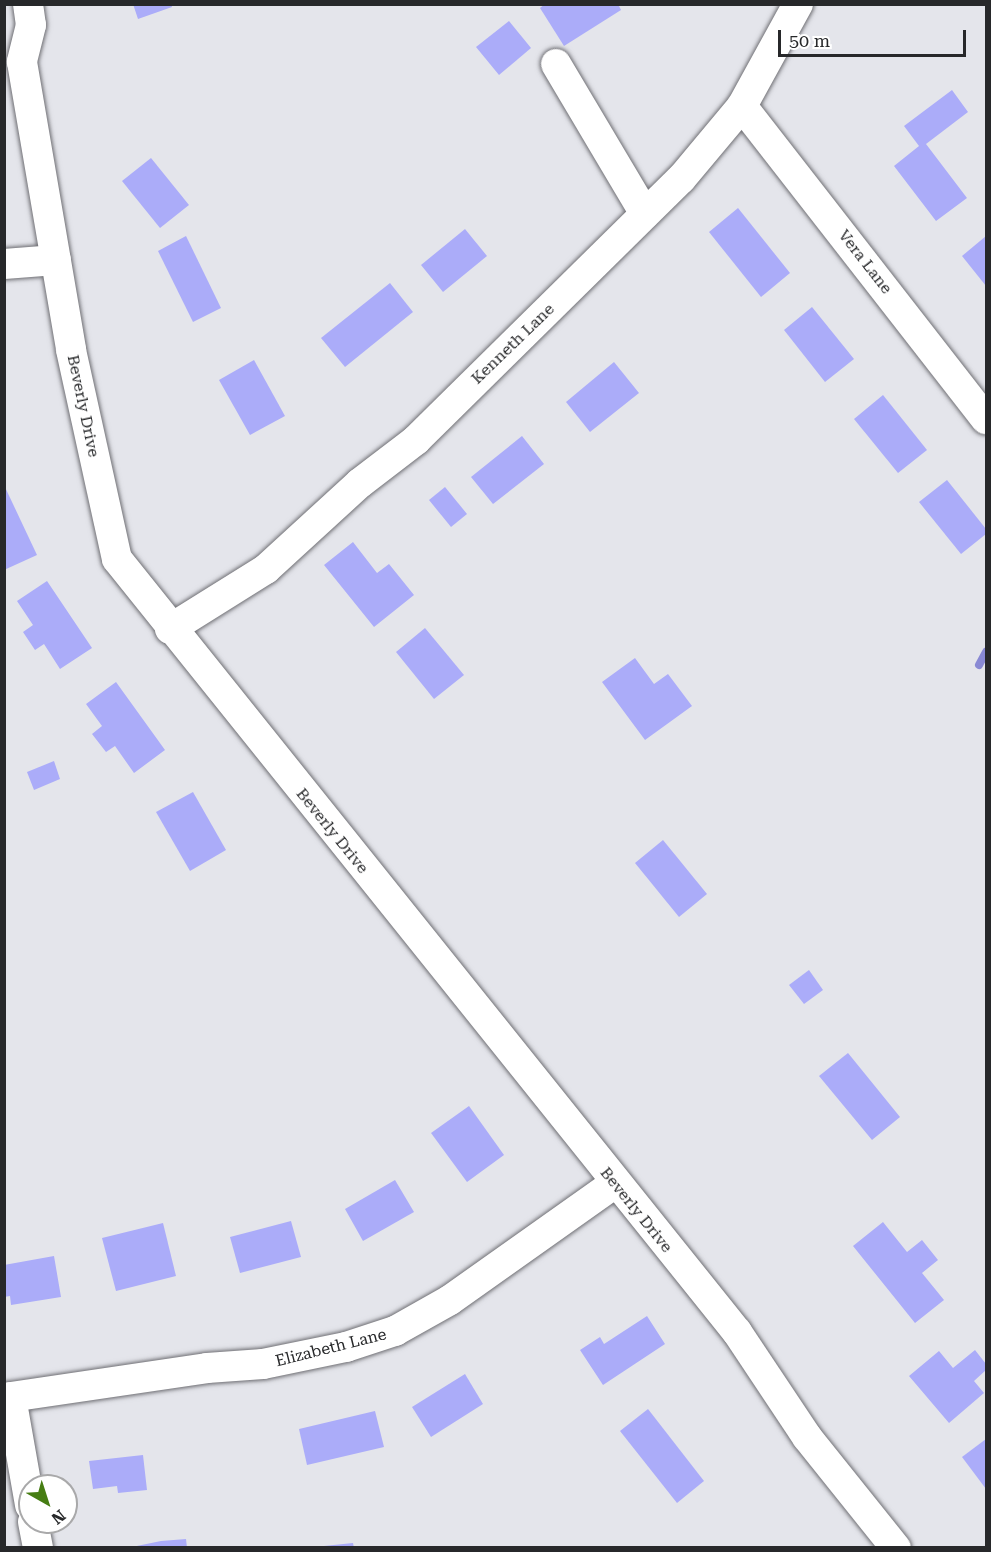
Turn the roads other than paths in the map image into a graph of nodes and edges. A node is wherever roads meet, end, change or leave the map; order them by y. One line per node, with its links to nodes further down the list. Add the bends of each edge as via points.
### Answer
1 (28, 4): 6 (street, Beverly Drive, via 31,25 22,63)
2 (798, 4): 4 (street, Kenneth Lane)
3 (556, 64): 5 (street)
4 (742, 106): 5 (street, Kenneth Lane, via 681,179); 8 (street, Vera Lane)
5 (645, 214): 9 (street, Kenneth Lane, via 416,440 360,483 266,569)
6 (56, 260): 7 (street); 9 (street, Beverly Drive, via 71,350 117,560)
7 (4, 264)
8 (987, 419)
9 (170, 629): 10 (street, Beverly Drive)
10 (614, 1184): 11 (street, Elizabeth Lane, via 450,1300 395,1332 346,1347 263,1364 207,1368); 13 (street, Beverly Drive, via 737,1332 807,1437)
11 (8, 1398): 12 (street)
12 (24, 1474)
13 (896, 1548)

